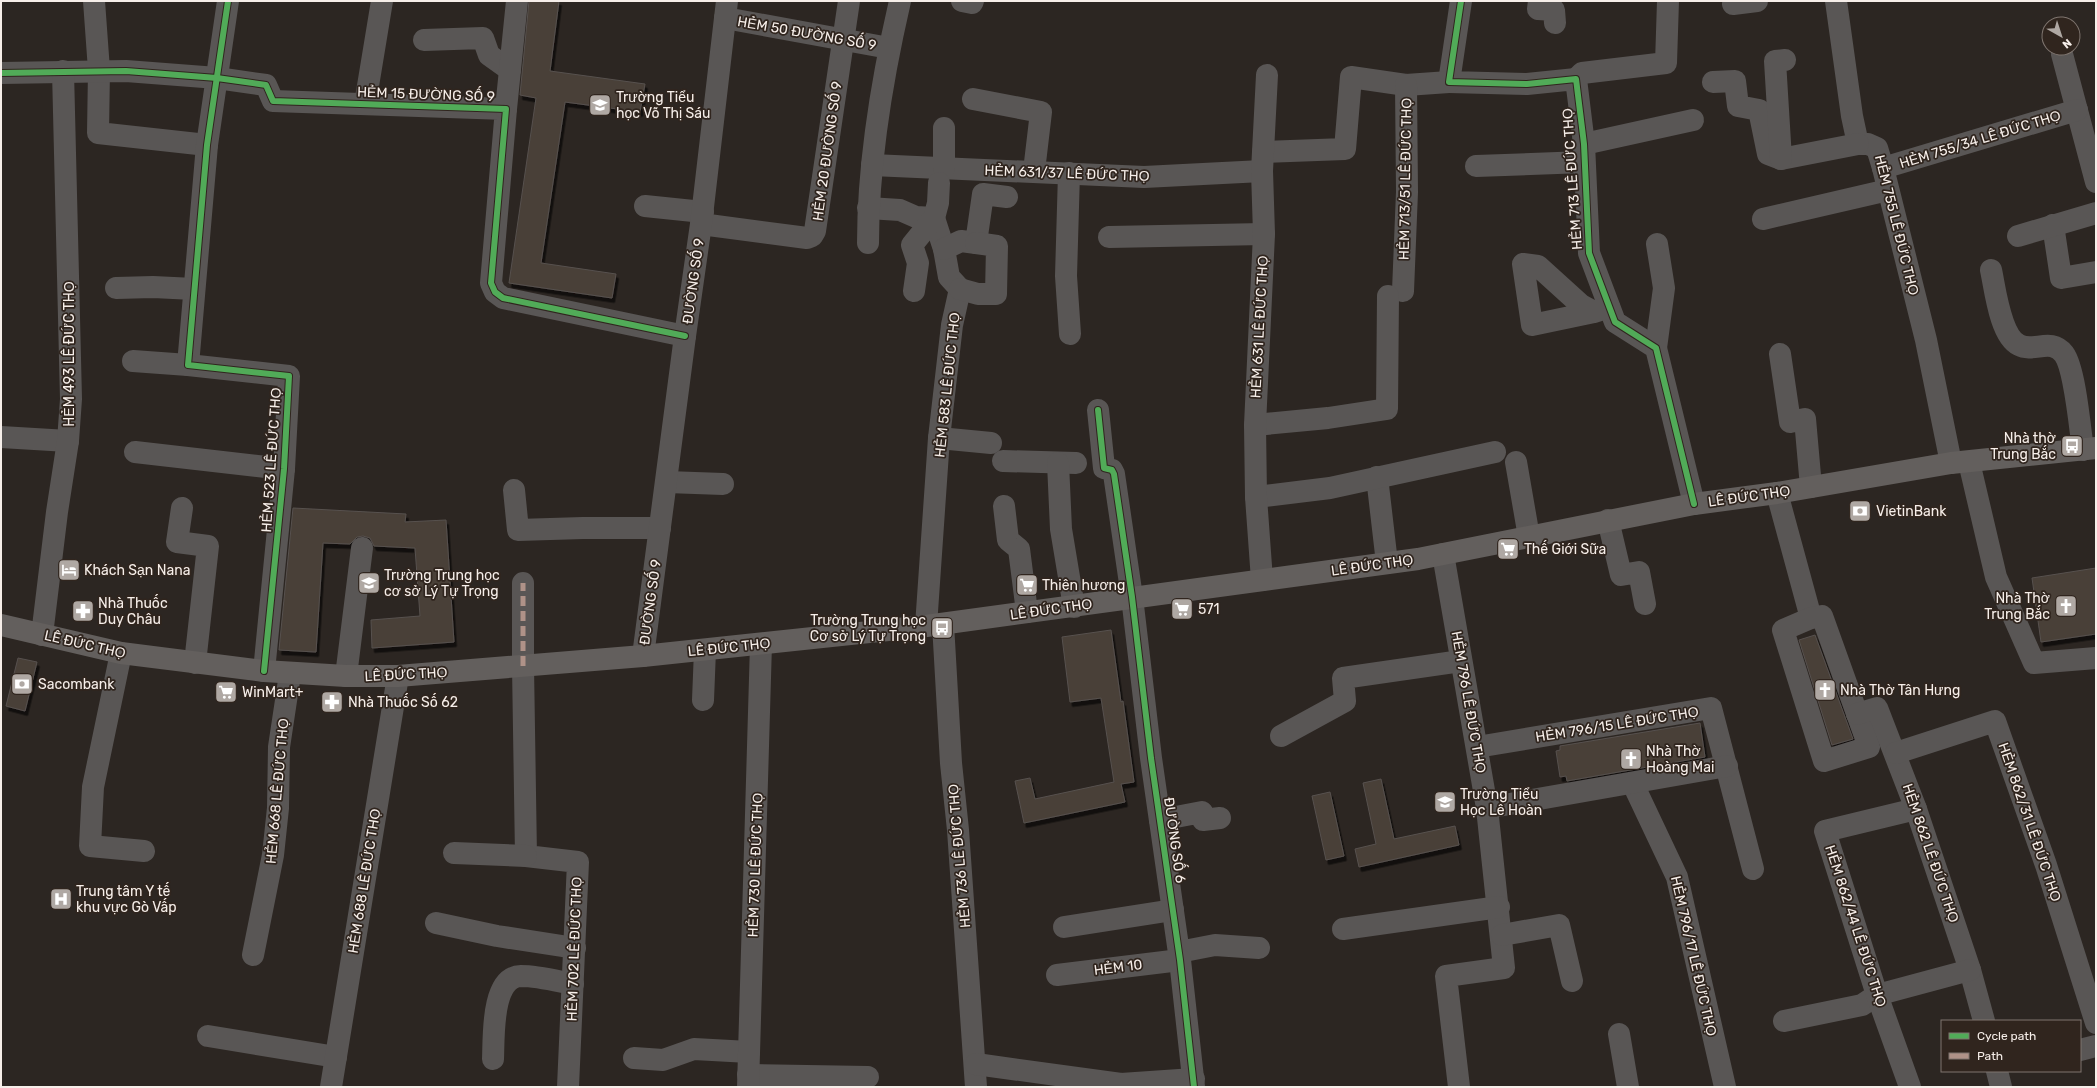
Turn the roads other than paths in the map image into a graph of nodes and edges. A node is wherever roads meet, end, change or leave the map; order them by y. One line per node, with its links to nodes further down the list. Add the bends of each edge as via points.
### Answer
1 (94, 1): 20 (street)
2 (228, 1): 25 (street)
3 (382, 1): 31 (street)
4 (517, 1): 21 (street)
5 (848, 1): 15 (street, HẺM 20 ĐƯỜNG SỐ 9)
6 (900, 1): 17 (street)
7 (962, 1): 8 (street)
8 (973, 1)
9 (1461, 1): 27 (street)
10 (1539, 1): 14 (street, via 1538,9 1554,10)
11 (1668, 1): 26 (street, via 1666,63 1582,73)
12 (1836, 1): 37 (street, HẺM 755 LÊ ĐỨC THỌ)
13 (726, 9): 15 (street, HẺM 50 ĐƯỜNG SỐ 9); 53 (street, ĐƯỜNG SỐ 9)
14 (1555, 23)
15 (844, 38): 17 (street, HẺM 50 ĐƯỜNG SỐ 9); 53 (street, HẺM 20 ĐƯỜNG SỐ 9, via 815,231 812,236 807,238)
16 (424, 40): 21 (street, via 483,38 489,55)
17 (889, 48): 41 (street)
18 (2063, 56): 33 (street)
19 (1785, 60): 39 (street, via 1775,61)
20 (99, 70): 22 (street, HẺM 15 ĐƯỜNG SỐ 9); 25 (street, HẺM 15 ĐƯỜNG SỐ 9); 36 (street, via 98,133)
21 (510, 70): 32 (street)
22 (63, 72): 23 (street, HẺM 15 ĐƯỜNG SỐ 9); 80 (street, HẺM 493 LÊ ĐỨC THỌ, via 71,399)
23 (1, 73)
24 (1266, 74): 40 (street, HẺM 631 LÊ ĐỨC THỌ)
25 (218, 78): 31 (street, HẺM 15 ĐƯỜNG SỐ 9, via 266,85 273,101); 36 (street)
26 (1576, 79): 27 (street, via 1527,84); 38 (street, HẺM 713 LÊ ĐỨC THỌ)
27 (1449, 82): 29 (street, HẺM 713/51 LÊ ĐỨC THỌ)
28 (1713, 82): 39 (street, via 1734,81 1738,106 1759,110 1768,154)
29 (1406, 85): 40 (street, HẺM 631/37 LÊ ĐỨC THỌ, via 1351,77 1345,149); 77 (street, HẺM 713/51 LÊ ĐỨC THỌ, via 1407,192 1395,294 1387,409)
30 (973, 100): 44 (street, via 1041,112)
31 (365, 104): 32 (street, HẺM 15 ĐƯỜNG SỐ 9)
32 (506, 109): 71 (street, HẺM 15 ĐƯỜNG SỐ 9, via 491,283 495,292 503,298)
33 (2077, 110): 43 (street, HẺM 755/34 LÊ ĐỨC THỌ); 47 (street)
34 (1693, 120): 38 (street)
35 (944, 128): 46 (street)
36 (207, 144): 67 (street)
37 (1858, 144): 39 (street); 43 (street, HẺM 755 LÊ ĐỨC THỌ, via 1868,144 1877,148)
38 (1584, 153): 42 (street); 72 (street, HẺM 713 LÊ ĐỨC THỌ, via 1589,253 1601,309 1614,322)
39 (1782, 159)
40 (1262, 162): 45 (street, HẺM 631/37 LÊ ĐỨC THỌ, via 1144,177); 57 (street, HẺM 631 LÊ ĐỨC THỌ)
41 (872, 165): 46 (street, HẺM 631/37 LÊ ĐỨC THỌ); 51 (street)
42 (1476, 166)
43 (1883, 168): 48 (street, HẺM 755 LÊ ĐỨC THỌ)
44 (1034, 171): 45 (street, HẺM 631/37 LÊ ĐỨC THỌ); 46 (street, HẺM 631/37 LÊ ĐỨC THỌ)
45 (1069, 173): 70 (street, via 1066,276)
46 (941, 176): 54 (street)
47 (2096, 182)
48 (1888, 190): 55 (street); 87 (street, HẺM 755 LÊ ĐỨC THỌ)
49 (1007, 197): 62 (street, via 983,194)
50 (645, 206): 53 (street)
51 (868, 208): 54 (street, via 900,210 916,217); 60 (street)
52 (2096, 213): 56 (street)
53 (702, 218): 71 (street, ĐƯỜNG SỐ 9)
54 (934, 218): 63 (street); 69 (street, via 912,245 918,263)
55 (1763, 219)
56 (2052, 225): 58 (street); 65 (street, via 2062,278)
57 (1264, 234): 59 (street); 77 (street, HẺM 631 LÊ ĐỨC THỌ)
58 (2018, 236)
59 (1109, 237)
60 (868, 242)
61 (1657, 244): 72 (street, via 1664,288)
62 (987, 245): 63 (street, via 961,241); 68 (street, via 996,294 978,294)
63 (944, 249): 68 (street, via 949,277)
64 (1991, 270): 82 (street, via 2002,319 2010,336 2018,345 2028,348 2054,346 2064,354)
65 (2096, 272)
66 (116, 288): 67 (street)
67 (194, 289): 75 (street)
68 (960, 289): 79 (street, HẺM 583 LÊ ĐỨC THỌ, via 952,325)
69 (914, 291)
70 (1070, 334)
71 (685, 336): 90 (street, ĐƯỜNG SỐ 9)
72 (1656, 348): 96 (street)
73 (1780, 354): 92 (street, via 1790,422 1805,419)
74 (133, 361): 75 (street)
75 (188, 365): 88 (street, HẺM 523 LÊ ĐỨC THỌ, via 289,376)
76 (1098, 410): 107 (street, ĐƯỜNG SỐ 6, via 1104,468 1112,470 1114,474)
77 (1255, 425): 95 (street, HẺM 631 LÊ ĐỨC THỌ)
78 (1, 437): 80 (street)
79 (939, 438): 81 (street); 113 (street, HẺM 583 LÊ ĐỨC THỌ)
80 (68, 441): 114 (street, HẺM 493 LÊ ĐỨC THỌ)
81 (991, 443)
82 (2090, 449): 87 (main road, LÊ ĐỨC THỌ)
83 (135, 452): 88 (street)
84 (1495, 452): 89 (street)
85 (1003, 461): 109 (street, via 1067,463 1060,529)
86 (1516, 462): 101 (street)
87 (1960, 462): 92 (main road, LÊ ĐỨC THỌ); 119 (street, HẺM 755 LÊ ĐỨC THỌ, via 1996,577 2034,663)
88 (284, 469): 123 (street, HẺM 523 LÊ ĐỨC THỌ)
89 (1377, 477): 95 (street, via 1330,488); 104 (street)
90 (667, 482): 91 (street); 100 (street, ĐƯỜNG SỐ 9)
91 (723, 484)
92 (1811, 487): 94 (main road, LÊ ĐỨC THỌ)
93 (514, 490): 100 (street, via 518,530)
94 (1777, 492): 96 (main road, LÊ ĐỨC THỌ); 111 (street)
95 (1256, 497): 105 (street, HẺM 631 LÊ ĐỨC THỌ)
96 (1694, 504): 99 (main road, LÊ ĐỨC THỌ)
97 (1004, 506): 110 (street, via 1008,540 1019,549)
98 (182, 508): 121 (street, via 177,542 208,546)
99 (1608, 520): 101 (main road, LÊ ĐỨC THỌ); 108 (street, via 1621,575 1639,572)
100 (660, 528): 118 (street, ĐƯỜNG SỐ 9)
101 (1529, 537): 103 (main road, LÊ ĐỨC THỌ)
102 (362, 548): 125 (street)
103 (1443, 554): 104 (main road, LÊ ĐỨC THỌ); 120 (street, HẺM 796 LÊ ĐỨC THỌ)
104 (1387, 563): 105 (main road, LÊ ĐỨC THỌ)
105 (1262, 580): 107 (main road, LÊ ĐỨC THỌ)
106 (523, 583): 122 (street)
107 (1132, 597): 109 (main road, LÊ ĐỨC THỌ); 137 (street, ĐƯỜNG SỐ 6)
108 (1645, 604)
109 (1074, 607): 110 (main road, LÊ ĐỨC THỌ)
110 (1027, 612): 113 (main road, LÊ ĐỨC THỌ)
111 (1811, 618): 128 (street, via 1822,616); 128 (street, via 1783,630 1824,761 1869,748)
112 (1, 625): 114 (main road, LÊ ĐỨC THỌ)
113 (935, 625): 115 (main road, LÊ ĐỨC THỌ); 168 (street, HẺM 736 LÊ ĐỨC THỌ, via 958,830)
114 (42, 635): 117 (main road, LÊ ĐỨC THỌ)
115 (761, 644): 116 (main road, LÊ ĐỨC THỌ); 164 (street, HẺM 730 LÊ ĐỨC THỌ)
116 (705, 650): 118 (main road, LÊ ĐỨC THỌ); 127 (street)
117 (121, 653): 121 (main road, LÊ ĐỨC THỌ); 138 (street, via 93,787 90,846)
118 (643, 656): 122 (main road, LÊ ĐỨC THỌ)
119 (2096, 658)
120 (1461, 661): 129 (street, via 1342,678 1345,701); 130 (street, HẺM 796 LÊ ĐỨC THỌ)
121 (194, 663): 123 (main road, LÊ ĐỨC THỌ)
122 (523, 666): 126 (main road, LÊ ĐỨC THỌ); 140 (street)
123 (264, 672): 124 (main road, LÊ ĐỨC THỌ)
124 (290, 674): 125 (main road, LÊ ĐỨC THỌ); 150 (street, HẺM 668 LÊ ĐỨC THỌ, via 279,747 278,808 273,855)
125 (346, 676): 126 (main road, LÊ ĐỨC THỌ)
126 (398, 676): 165 (street, HẺM 688 LÊ ĐỨC THỌ)
127 (703, 700)
128 (1857, 714): 131 (street, HẺM 862 LÊ ĐỨC THỌ, via 1877,708)
129 (1281, 736)
130 (1476, 747): 132 (street, HẺM 796/15 LÊ ĐỨC THỌ, via 1711,708); 134 (street, HẺM 796 LÊ ĐỨC THỌ)
131 (1896, 753): 135 (street, HẺM 862 LÊ ĐỨC THỌ); 159 (street, HẺM 862/31 LÊ ĐỨC THỌ, via 1995,721 2046,865)
132 (1727, 766): 133 (street); 141 (street, HẺM 796/15 LÊ ĐỨC THỌ)
133 (1634, 784): 134 (street); 178 (street, HẺM 796/17 LÊ ĐỨC THỌ, via 1677,877)
134 (1487, 808): 142 (street, HẺM 796 LÊ ĐỨC THỌ)
135 (1916, 809): 152 (street, HẺM 862 LÊ ĐỨC THỌ); 156 (street, HẺM 862/44 LÊ ĐỨC THỌ, via 1825,831)
136 (1220, 818): 137 (street, via 1203,820 1202,812)
137 (1160, 820): 143 (street, ĐƯỜNG SỐ 6)
138 (144, 851)
139 (454, 852): 140 (street, HẺM 702 LÊ ĐỨC THỌ)
140 (526, 856): 148 (street, HẺM 702 LÊ ĐỨC THỌ, via 578,862)
141 (1753, 869)
142 (1499, 907): 146 (street); 147 (street, HẺM 796 LÊ ĐỨC THỌ)
143 (1173, 910): 145 (street); 151 (street, ĐƯỜNG SỐ 6)
144 (436, 923): 148 (street)
145 (1064, 927)
146 (1343, 929)
147 (1502, 935): 154 (street, via 1559,925); 176 (street, HẺM 796 LÊ ĐỨC THỌ, via 1504,968 1446,976)
148 (575, 948): 155 (street, HẺM 702 LÊ ĐỨC THỌ)
149 (1259, 948): 151 (street, HẺM 10, via 1214,945)
150 (253, 955)
151 (1179, 956): 153 (street, HẺM 10); 171 (street, ĐƯỜNG SỐ 6)
152 (1970, 970): 156 (street); 157 (street, HẺM 862 LÊ ĐỨC THỌ)
153 (1057, 975)
154 (1572, 981)
155 (573, 984): 167 (street, via 521,976 509,979 501,990 497,1002); 174 (street, HẺM 702 LÊ ĐỨC THỌ)
156 (1877, 995): 158 (street, via 1862,1005); 179 (street, HẺM 862/44 LÊ ĐỨC THỌ)
157 (1984, 1020)
158 (1784, 1021)
159 (2096, 1023)
160 (1619, 1034): 177 (street)
161 (208, 1036): 165 (street)
162 (2096, 1046): 163 (street)
163 (2081, 1050)
164 (749, 1052): 166 (street, via 694,1049 662,1060); 170 (street, HẺM 730 LÊ ĐỨC THỌ)
165 (336, 1057): 173 (street, HẺM 688 LÊ ĐỨC THỌ)
166 (634, 1058)
167 (492, 1059)
168 (976, 1064): 172 (street); 175 (street, HẺM 736 LÊ ĐỨC THỌ)
169 (868, 1076): 170 (street)
170 (748, 1081)
171 (1194, 1083): 172 (street)
172 (1121, 1085)
173 (331, 1087)
174 (568, 1087)
175 (976, 1087)
176 (1459, 1087)
177 (1628, 1087)
178 (1725, 1087)
179 (1910, 1087)

